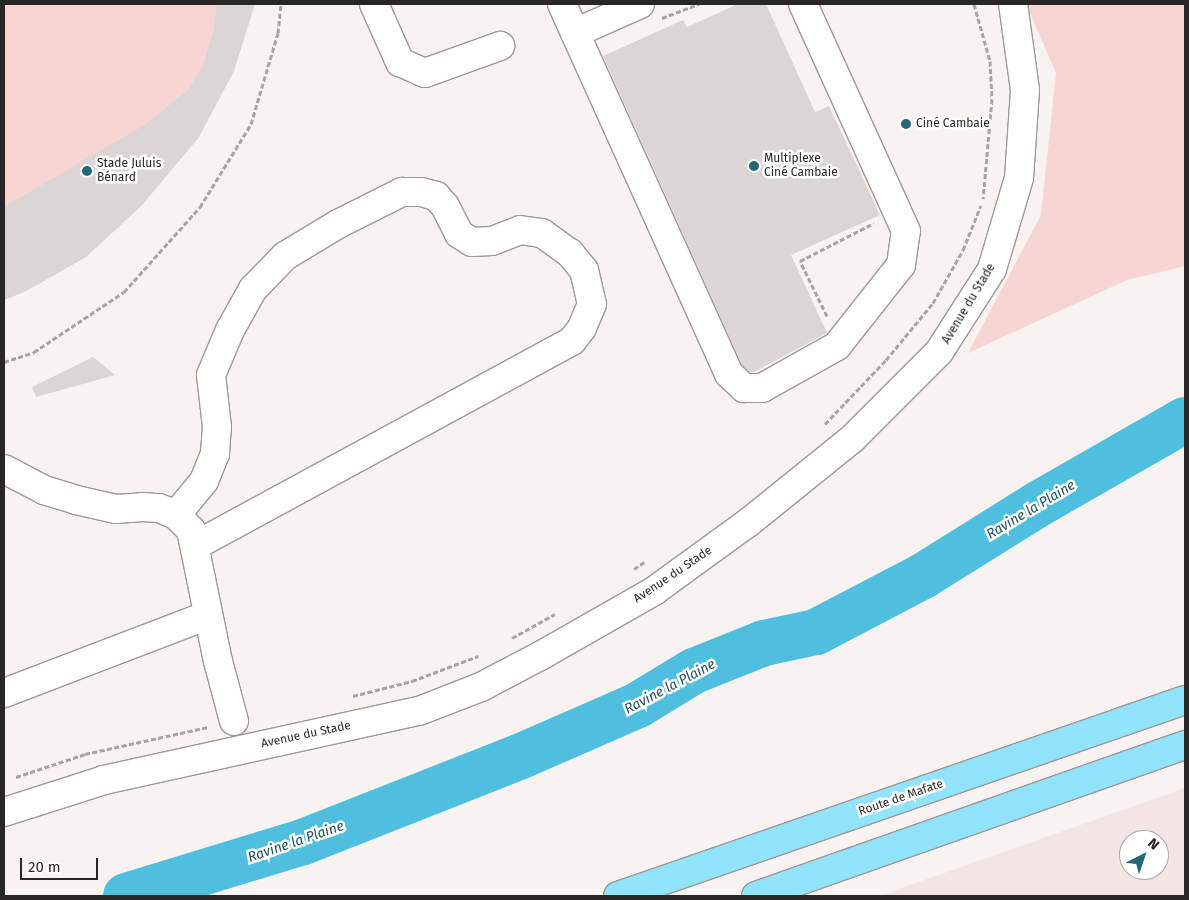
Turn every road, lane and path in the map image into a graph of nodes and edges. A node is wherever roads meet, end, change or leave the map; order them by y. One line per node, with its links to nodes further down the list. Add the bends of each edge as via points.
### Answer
1 (281, 4): 12 (path, via 278,33 251,124 200,207 124,292 34,352)
2 (374, 4): 9 (street, via 400,62 425,73)
3 (562, 4): 8 (street)
4 (640, 4): 8 (street)
5 (803, 4): 8 (street, via 906,231 901,264 836,346 762,388 744,388 729,374)
6 (974, 4): 13 (path, via 990,61 992,98 983,200 962,250 933,303 886,360)
7 (1013, 4): 29 (street, Avenue du Stade, via 1025,90 1019,178 992,269 939,352 852,439 749,522 654,591 542,655 481,686 419,711 104,780)
8 (575, 33)
9 (500, 46)
10 (878, 222): 11 (path, via 800,261)
11 (828, 320)
12 (4, 362)
13 (820, 429)
14 (4, 469): 15 (street, via 44,490 76,500 116,509 159,508)
15 (176, 515): 16 (street, via 191,530); 16 (street, via 204,481 215,454 217,427 211,375 230,330 253,289 285,256 338,224 402,192 421,192 436,196 445,206 459,234 472,242 492,241 520,230 542,233 570,253 584,270 592,304 582,328 572,341)
16 (195, 546): 20 (street)
17 (649, 559): 18 (path)
18 (633, 570)
19 (557, 613): 21 (path)
20 (208, 615): 23 (street); 26 (street)
21 (506, 641)
22 (481, 655): 24 (path, via 412,681)
23 (4, 693)
24 (344, 698)
25 (1185, 700): 30 (highway, Route de Mafate)
26 (234, 721): 28 (path, via 84,754)
27 (1185, 745): 31 (highway)
28 (13, 779)
29 (4, 812)
30 (618, 896)
31 (756, 896)

